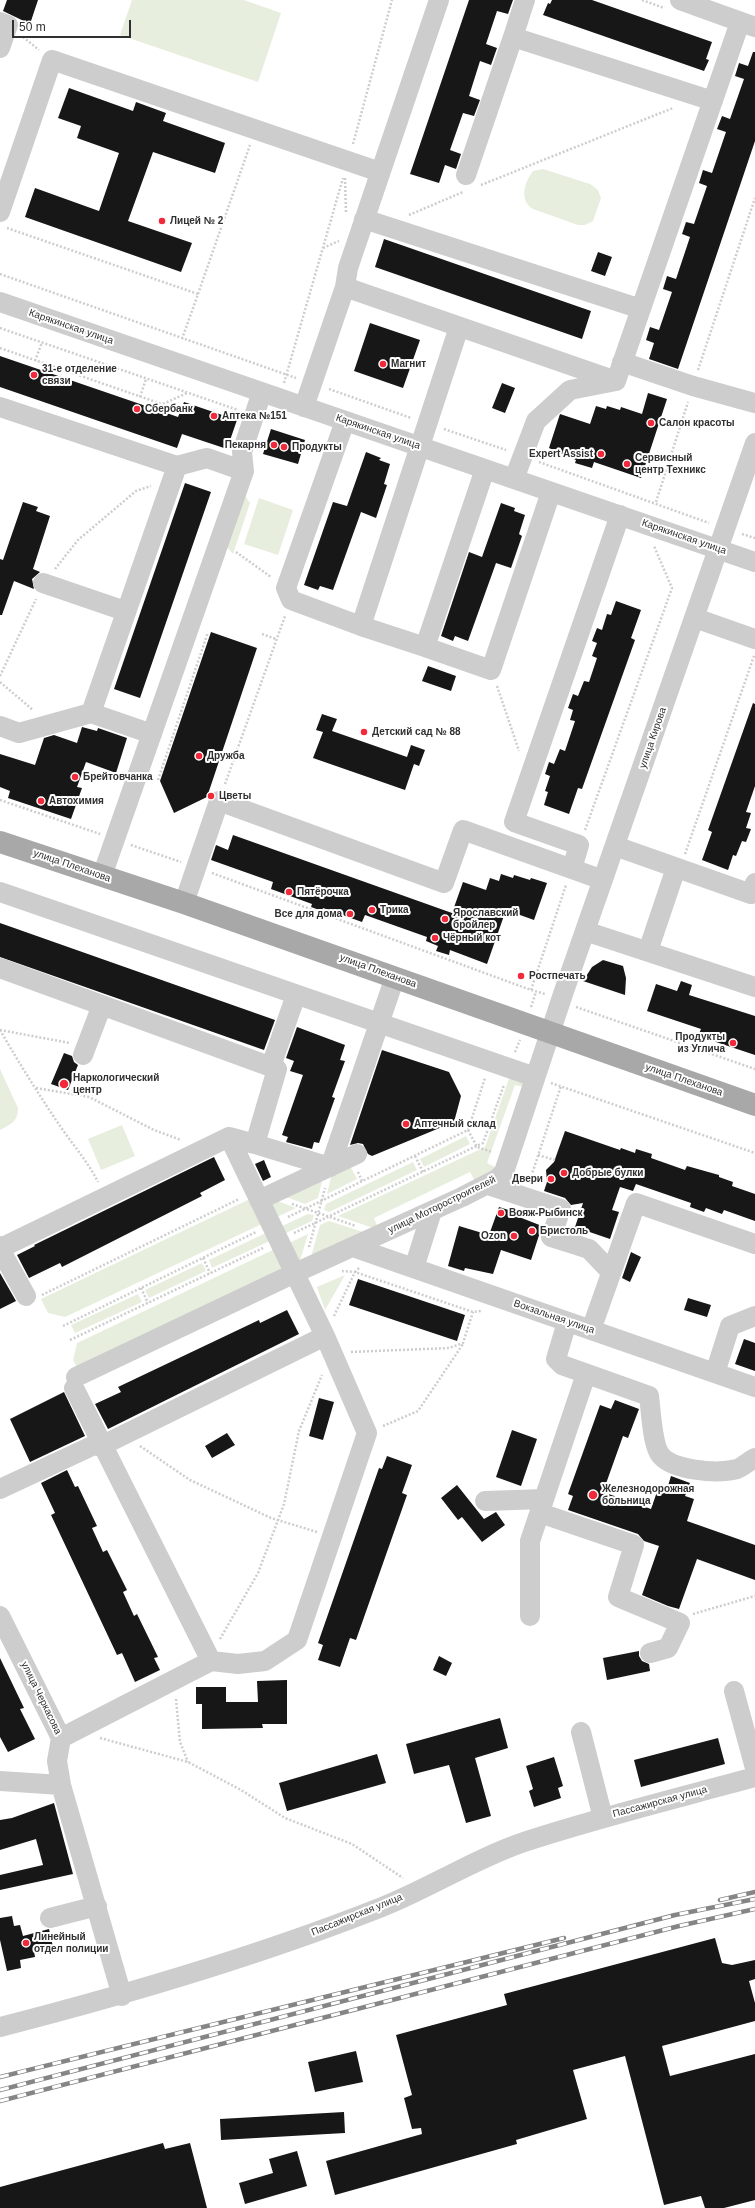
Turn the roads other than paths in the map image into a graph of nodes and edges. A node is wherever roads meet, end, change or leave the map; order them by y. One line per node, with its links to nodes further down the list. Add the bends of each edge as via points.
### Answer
1 (439, 0): 9 (street)
2 (525, 0): 6 (street)
3 (680, 0): 5 (street)
4 (4, 23): 7 (street)
5 (748, 24): 8 (street)
6 (513, 37): 8 (street); 10 (street)
7 (0, 48)
8 (707, 99): 15 (street)
9 (380, 172): 11 (street, via 52,60); 12 (street)
10 (470, 184)
11 (0, 212)
12 (362, 227): 13 (street, via 348,268); 15 (street, via 384,225)
13 (345, 287): 16 (street); 22 (street)
14 (0, 302): 19 (street, Карякинская улица)
15 (641, 309): 17 (street)
16 (459, 327): 18 (street); 25 (street)
17 (622, 362): 18 (street); 20 (street)
18 (616, 381): 29 (street, via 570,390 536,421)
19 (271, 395): 22 (street, Карякинская улица); 27 (street, via 242,452)
20 (755, 403)
21 (0, 407): 28 (street)
22 (304, 407): 23 (street, Карякинская улица)
23 (345, 421): 25 (street, Карякинская улица); 37 (street, via 288,594)
24 (755, 443): 32 (street, улица Кирова)
25 (420, 446): 26 (street, Карякинская улица); 37 (street)
26 (485, 469): 29 (street, Карякинская улица); 39 (street)
27 (244, 471): 28 (street, via 207,458); 42 (street)
28 (174, 473): 35 (street)
29 (514, 479): 30 (street, Карякинская улица)
30 (551, 492): 31 (street, Карякинская улица); 39 (street, via 491,670)
31 (620, 515): 32 (street, Карякинская улица); 45 (street, via 514,822 579,845)
32 (718, 549): 33 (street, Карякинская улица); 36 (street, улица Кирова)
33 (755, 562)
34 (44, 583): 35 (street)
35 (125, 611): 40 (street)
36 (695, 618): 38 (street); 44 (street, улица Кирова)
37 (361, 626): 39 (street)
38 (755, 639)
39 (425, 647)
40 (91, 713): 41 (street, via 19,733); 42 (street)
41 (0, 726)
42 (152, 734): 47 (street)
43 (0, 842): 47 (main road, улица Плеханова)
44 (615, 846): 46 (street); 48 (street, улица Кирова)
45 (572, 869): 48 (street); 51 (street, via 463,830 444,884 219,801)
46 (678, 869): 49 (street, via 751,894); 53 (street)
47 (102, 876): 51 (main road, улица Плеханова)
48 (603, 880): 52 (street, улица Кирова)
49 (755, 883)
50 (0, 892): 57 (street)
51 (184, 903): 55 (main road, улица Плеханова)
52 (585, 931): 53 (street); 60 (street, улица Кирова)
53 (648, 951): 56 (street)
54 (0, 968): 58 (street)
55 (395, 977): 59 (street); 60 (main road, улица Плеханова)
56 (755, 987)
57 (296, 995): 59 (street); 62 (street)
58 (102, 1005): 61 (street); 62 (street)
59 (379, 1024): 63 (street); 68 (street)
60 (550, 1032): 63 (street, улица Моторостроителей); 64 (main road, улица Плеханова)
61 (85, 1050)
62 (271, 1066): 66 (street, via 277,1069)
63 (535, 1077): 69 (street, улица Моторостроителей, via 504,1172)
64 (755, 1105)
65 (229, 1137): 66 (street); 70 (street); 74 (street)
66 (255, 1144): 68 (street)
67 (357, 1154): 68 (street)
68 (330, 1167): 70 (street)
69 (488, 1184): 71 (street, улица Моторостроителей); 77 (street, via 561,1209 552,1237 589,1250)
70 (261, 1195): 76 (street, via 275,1233)
71 (432, 1211): 73 (street, улица Моторостроителей); 75 (street)
72 (755, 1244): 77 (street, via 636,1203)
73 (353, 1247): 75 (street, Вокзальная улица); 76 (street, улица Моторостроителей)
74 (0, 1248): 78 (street)
75 (414, 1268): 80 (street, Вокзальная улица)
76 (299, 1272): 82 (street); 86 (street, улица Моторостроителей, via 75,1382)
77 (611, 1272): 81 (street)
78 (31, 1297)
79 (755, 1316): 83 (street, via 730,1326)
80 (568, 1322): 81 (street, Вокзальная улица); 84 (street, via 556,1359 562,1365)
81 (591, 1330): 83 (street, Вокзальная улица)
82 (328, 1344): 86 (street); 94 (street, via 367,1433 297,1640 265,1661 238,1664)
83 (715, 1373): 85 (street, Вокзальная улица)
84 (586, 1374): 87 (street, via 649,1396 656,1445 664,1459 673,1464 700,1470 728,1470 738,1468); 90 (street)
85 (755, 1387)
86 (103, 1445): 88 (street, via 92,1446); 94 (street)
87 (755, 1458)
88 (0, 1490)
89 (485, 1501): 90 (street)
90 (542, 1506): 92 (street, via 530,1542); 93 (street, via 634,1545 618,1597 680,1623 668,1648)
91 (0, 1616): 97 (street, улица Черкасова)
92 (530, 1616)
93 (650, 1653)
94 (210, 1658): 97 (street, via 183,1675)
95 (734, 1691): 98 (street)
96 (581, 1732): 102 (street)
97 (68, 1734): 101 (street, улица Черкасова, via 57,1761)
98 (755, 1768)
99 (755, 1777): 102 (street, Пассажирская улица)
100 (0, 1781): 101 (street)
101 (62, 1785): 103 (street, улица Черкасова)
102 (603, 1818): 105 (street, Пассажирская улица, via 522,1842 477,1860 384,1906 305,1936)
103 (98, 1906): 104 (street); 105 (street, улица Черкасова)
104 (50, 1918)
105 (122, 1996): 106 (street, Пассажирская улица)
106 (0, 2028)

